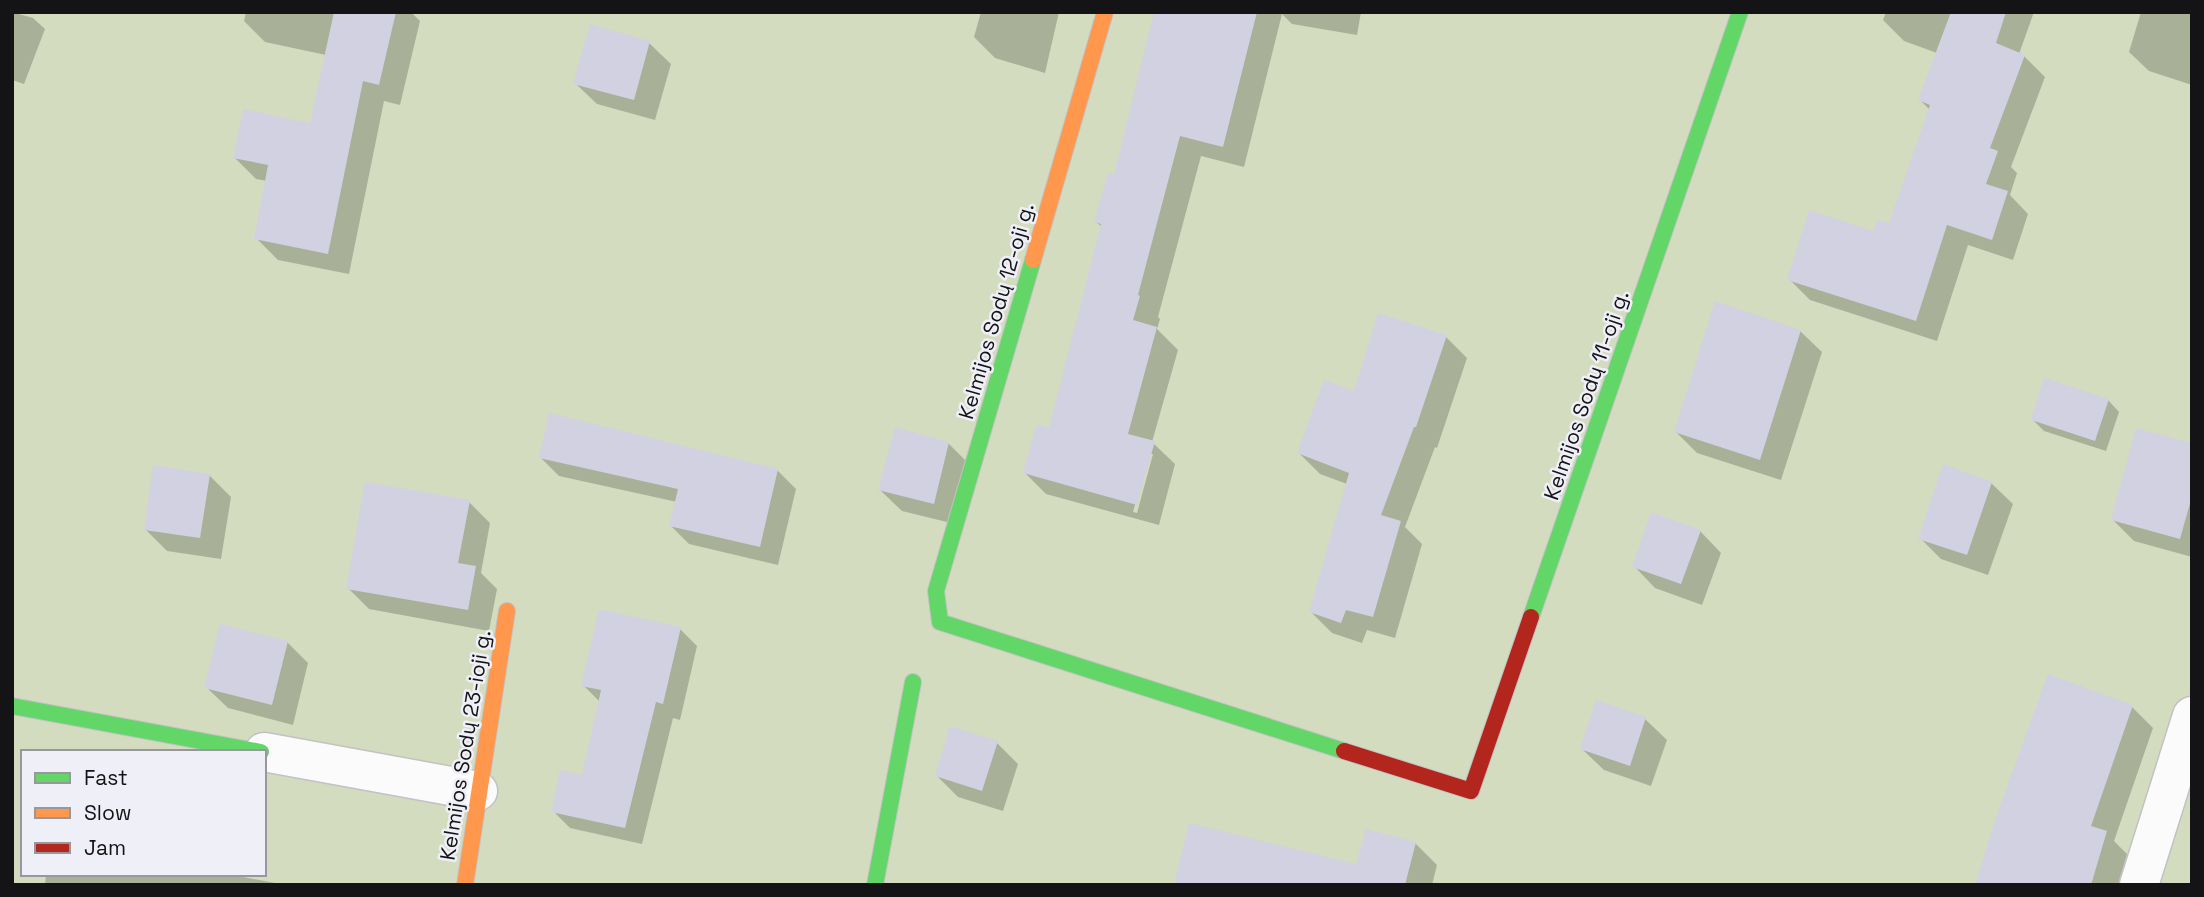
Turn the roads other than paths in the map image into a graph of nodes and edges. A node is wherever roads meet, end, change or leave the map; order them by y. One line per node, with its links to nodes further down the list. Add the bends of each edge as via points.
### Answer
1 (1105, 12): 10 (street, Kelmijos Sodų 12-oji g., via 936,591 940,622)
2 (1740, 12): 10 (street, Kelmijos Sodų 11-oji g.)
3 (507, 611): 9 (street, Kelmijos Sodų 23-ioji g.)
4 (913, 682): 12 (street)
5 (12, 706): 7 (street)
6 (2192, 716): 13 (street)
7 (252, 750)
8 (266, 753): 9 (street)
9 (478, 791): 11 (street, Kelmijos Sodų 23-ioji g.)
10 (1471, 791)
11 (465, 885)
12 (875, 885)
13 (2139, 885)

